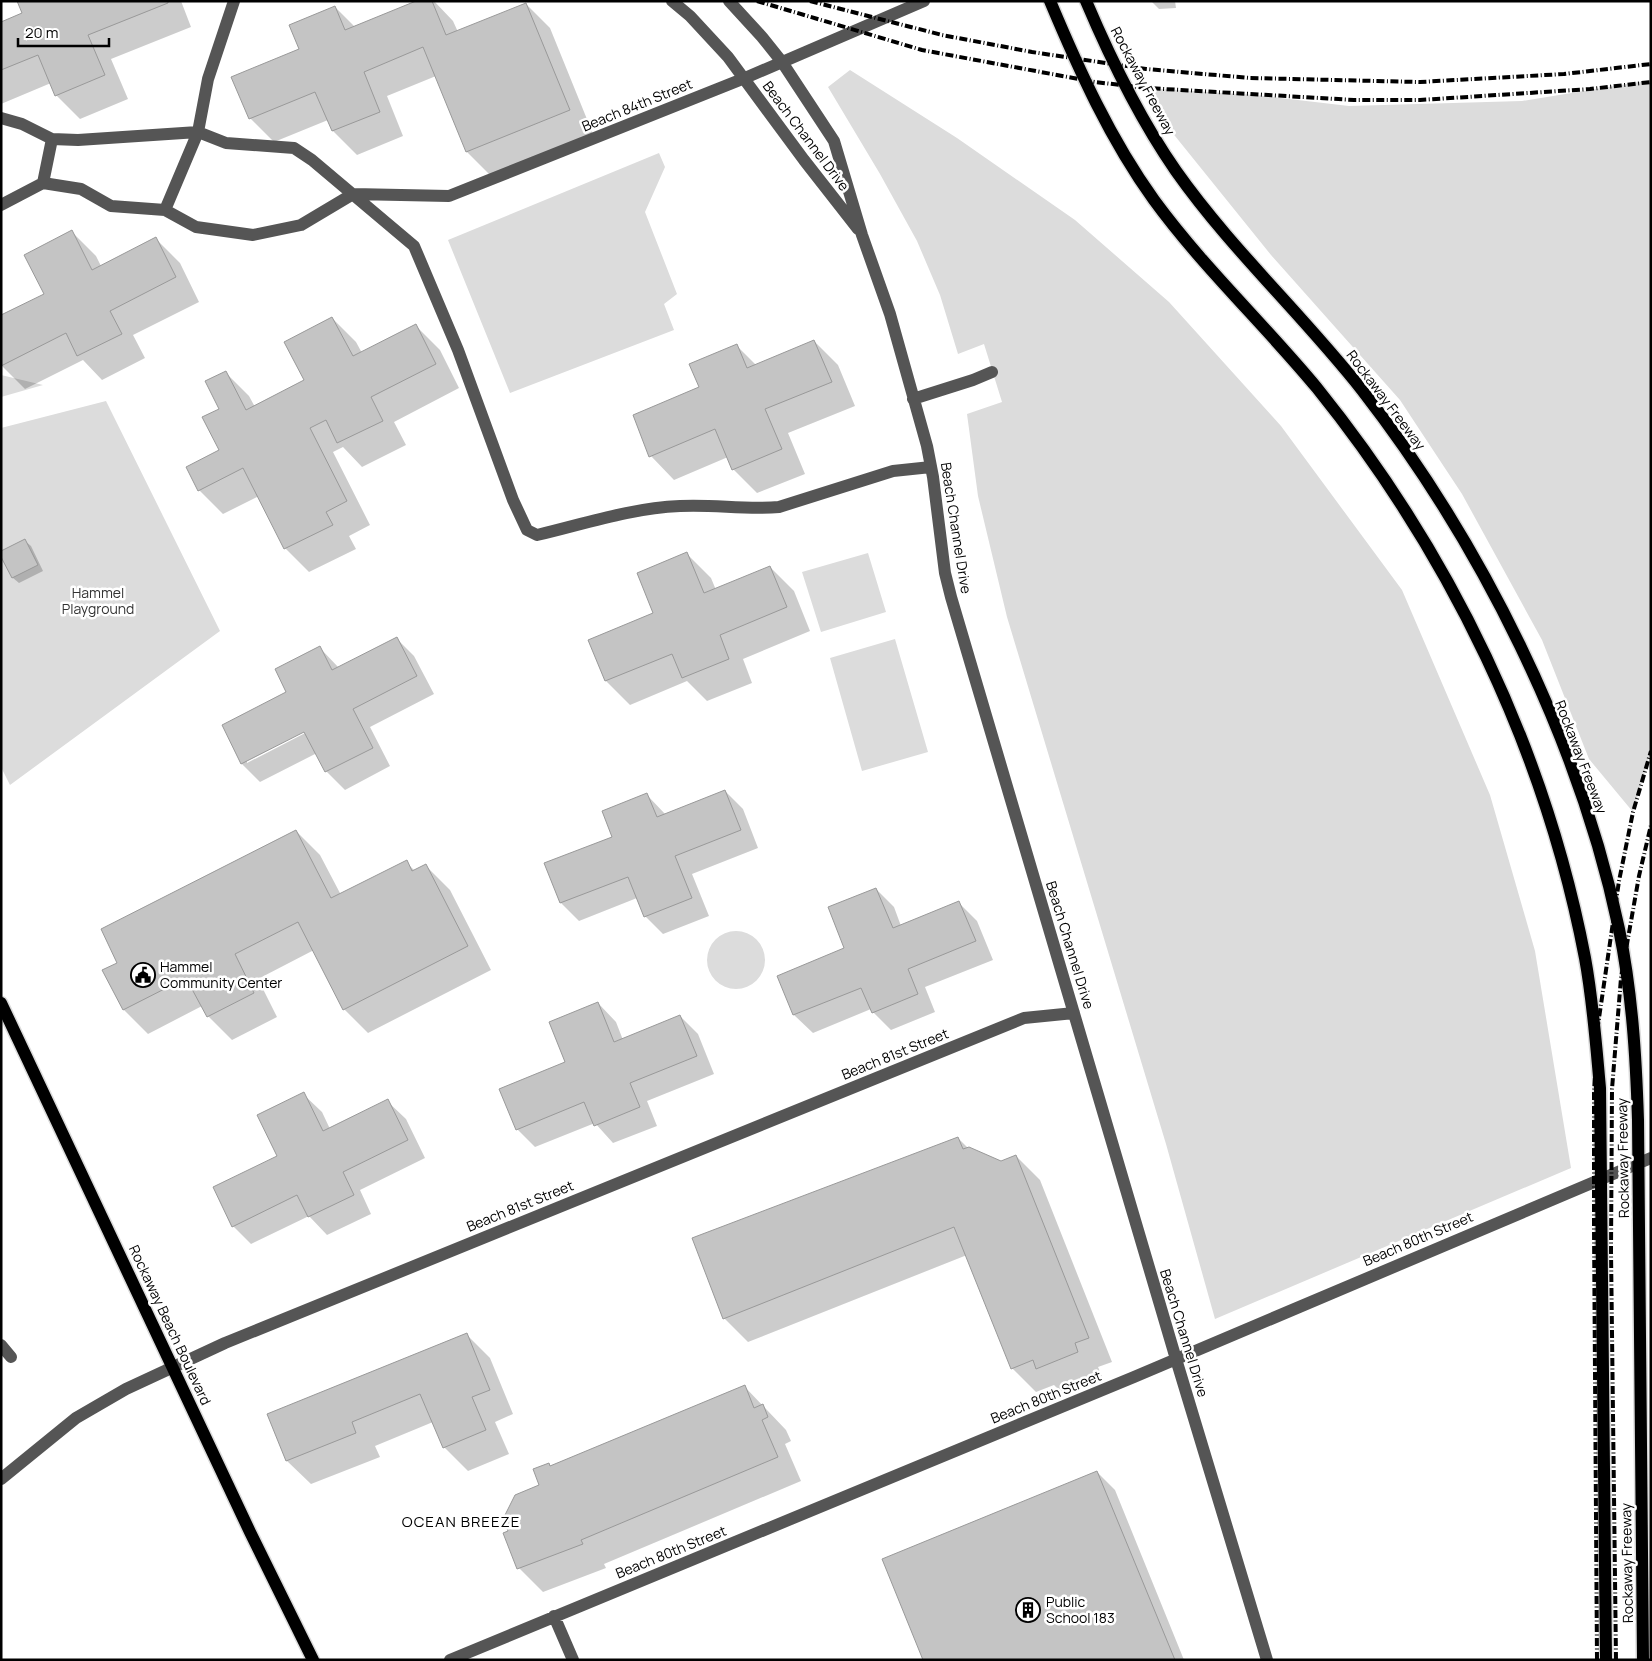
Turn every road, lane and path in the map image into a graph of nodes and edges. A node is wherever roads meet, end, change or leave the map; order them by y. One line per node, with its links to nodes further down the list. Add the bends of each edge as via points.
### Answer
1 (234, 1): 10 (street, via 208,79)
2 (672, 1): 8 (street, via 712,40)
3 (730, 1): 7 (street)
4 (924, 1): 7 (street, Beach 84th Street)
5 (1050, 1): 24 (main road, Rockaway Freeway, via 1096,104 1135,171 1201,258 1316,388 1398,498 1461,607 1506,700 1555,836 1585,960 1600,1088)
6 (1086, 1): 23 (main road, Rockaway Freeway, via 1134,103 1177,172 1224,232 1339,362 1406,450 1462,536 1519,645 1572,769 1598,848 1619,929 1634,1038)
7 (782, 62): 8 (street, Beach 84th Street); 16 (street, Beach Channel Drive, via 834,141)
8 (744, 78): 13 (street, Beach 84th Street, via 449,196); 16 (street, Beach Channel Drive)
9 (1, 118): 11 (street)
10 (198, 132): 11 (street); 13 (street, via 226,143 294,148); 15 (street)
11 (52, 139): 12 (street)
12 (43, 183): 14 (street); 15 (street, via 81,189 111,206)
13 (353, 194): 15 (street, via 301,225 253,235 196,227); 19 (street, via 414,246 458,350 515,507 526,530 537,536 636,511 679,506 779,507 893,471)
14 (1, 205)
15 (165, 210)
16 (862, 235): 18 (street, Beach Channel Drive, via 890,314)
17 (992, 372): 18 (street)
18 (914, 399): 19 (street, Beach Channel Drive)
19 (931, 467): 21 (street, Beach Channel Drive, via 951,597)
20 (1, 1003): 28 (main road, Rockaway Beach Boulevard)
21 (1074, 1013): 27 (street, Beach Channel Drive); 28 (street, Beach 81st Street, via 1024,1018)
22 (1651, 1158): 23 (street, Beach 80th Street)
23 (1638, 1163): 24 (street, Beach 80th Street); 36 (main road, Rockaway Freeway)
24 (1600, 1179): 27 (street, Beach 80th Street); 35 (main road, Rockaway Freeway)
25 (1, 1345): 26 (street)
26 (11, 1357)
27 (1176, 1359): 30 (street, Beach 80th Street); 34 (street, Beach Channel Drive)
28 (172, 1367): 29 (street, Beach 81st Street, via 76,1418); 31 (main road, Rockaway Beach Boulevard)
29 (1, 1480)
30 (554, 1616): 32 (street, Beach 80th Street); 33 (street)
31 (313, 1660)
32 (450, 1660)
33 (573, 1660)
34 (1267, 1660)
35 (1606, 1660)
36 (1643, 1660)

